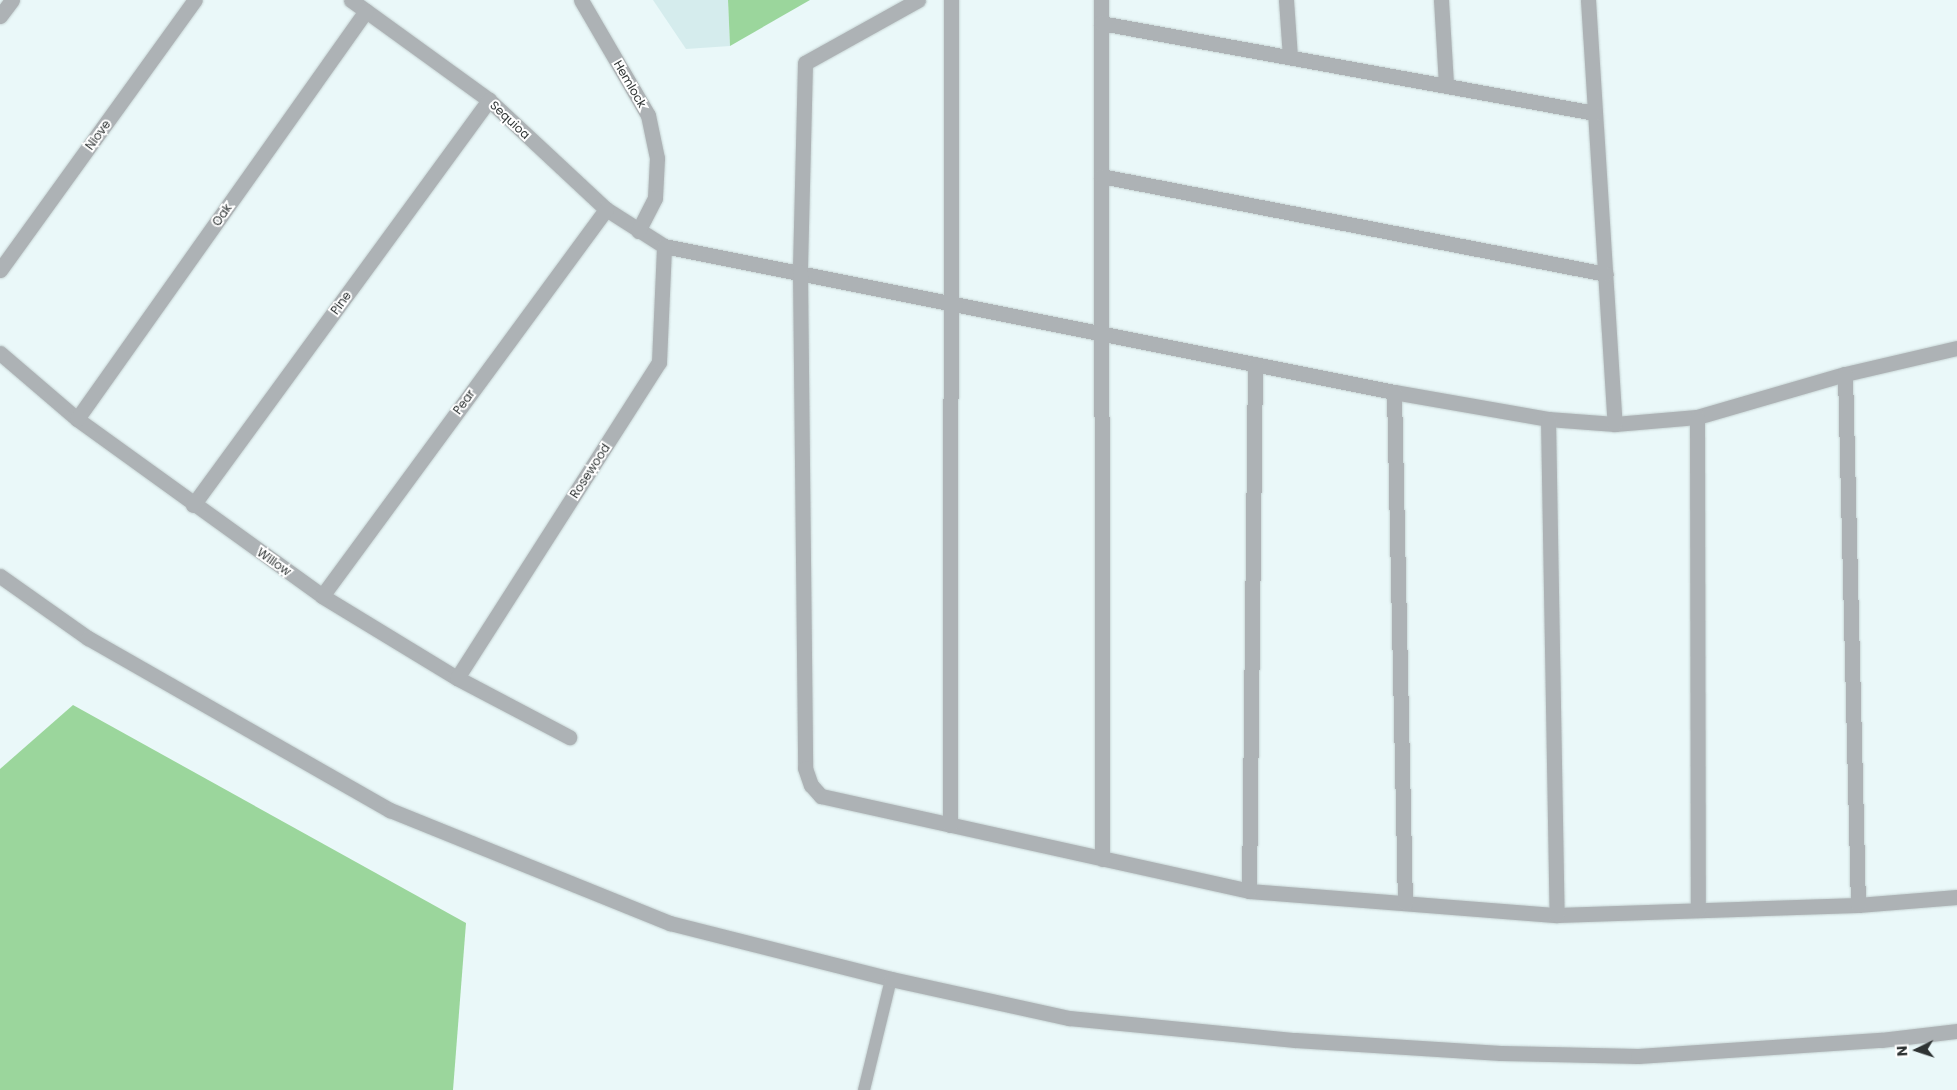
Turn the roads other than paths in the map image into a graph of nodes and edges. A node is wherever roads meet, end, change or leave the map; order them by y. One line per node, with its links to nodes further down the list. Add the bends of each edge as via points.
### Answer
1 (12, 0): 12 (street)
2 (196, 0): 22 (street, Niove)
3 (351, 0): 11 (street, Sequioa)
4 (581, 0): 20 (street, Hemlock, via 648,115 657,158 655,198)
5 (918, 0): 23 (street, via 805,63)
6 (951, 0): 25 (street)
7 (1101, 0): 13 (street)
8 (1286, 0): 14 (street)
9 (1441, 0): 15 (street)
10 (1588, 0): 17 (street)
11 (366, 11): 16 (street, Sequioa); 33 (street, Oak)
12 (0, 16)
13 (1101, 23): 14 (street); 18 (street)
14 (1290, 57): 15 (street)
15 (1446, 86): 17 (street)
16 (489, 100): 19 (street, Sequioa); 36 (street, Pine)
17 (1595, 112): 24 (street)
18 (1102, 176): 24 (street); 26 (street)
19 (606, 209): 20 (street, Sequioa); 38 (street, Pear)
20 (638, 231): 21 (street, Sequioa)
21 (664, 246): 23 (street, Sequioa); 39 (street, Rosewood, via 659,362)
22 (0, 270)
23 (800, 272): 25 (street, Sequioa); 41 (street, via 805,768 811,785 821,796)
24 (1606, 274): 35 (street)
25 (950, 302): 26 (street, Sequioa); 41 (street)
26 (1102, 332): 29 (street, Sequioa); 42 (street)
27 (1957, 348): 30 (street, Sequioa)
28 (0, 353): 33 (street, Willow)
29 (1255, 364): 31 (street, Sequioa); 43 (street)
30 (1845, 374): 32 (street, Sequioa); 46 (street)
31 (1394, 392): 34 (street, Sequioa); 45 (street)
32 (1697, 417): 35 (street, Sequioa); 47 (street)
33 (77, 419): 36 (street, Willow)
34 (1548, 419): 35 (street, Sequioa); 48 (street)
35 (1615, 424)
36 (194, 505): 38 (street, Willow)
37 (0, 576): 49 (street, via 88,638 390,810 670,923)
38 (322, 596): 39 (street, Willow)
39 (457, 678): 40 (street, Willow)
40 (569, 738)
41 (950, 825): 42 (street)
42 (1102, 859): 43 (street)
43 (1249, 891): 45 (street)
44 (1957, 897): 46 (street)
45 (1405, 903): 48 (street)
46 (1858, 905): 47 (street)
47 (1698, 910): 48 (street)
48 (1556, 915)
49 (891, 979): 50 (street, via 1069,1018 1295,1040 1501,1053 1638,1056 1882,1040); 51 (lane)
50 (1957, 1031)
51 (864, 1090)

